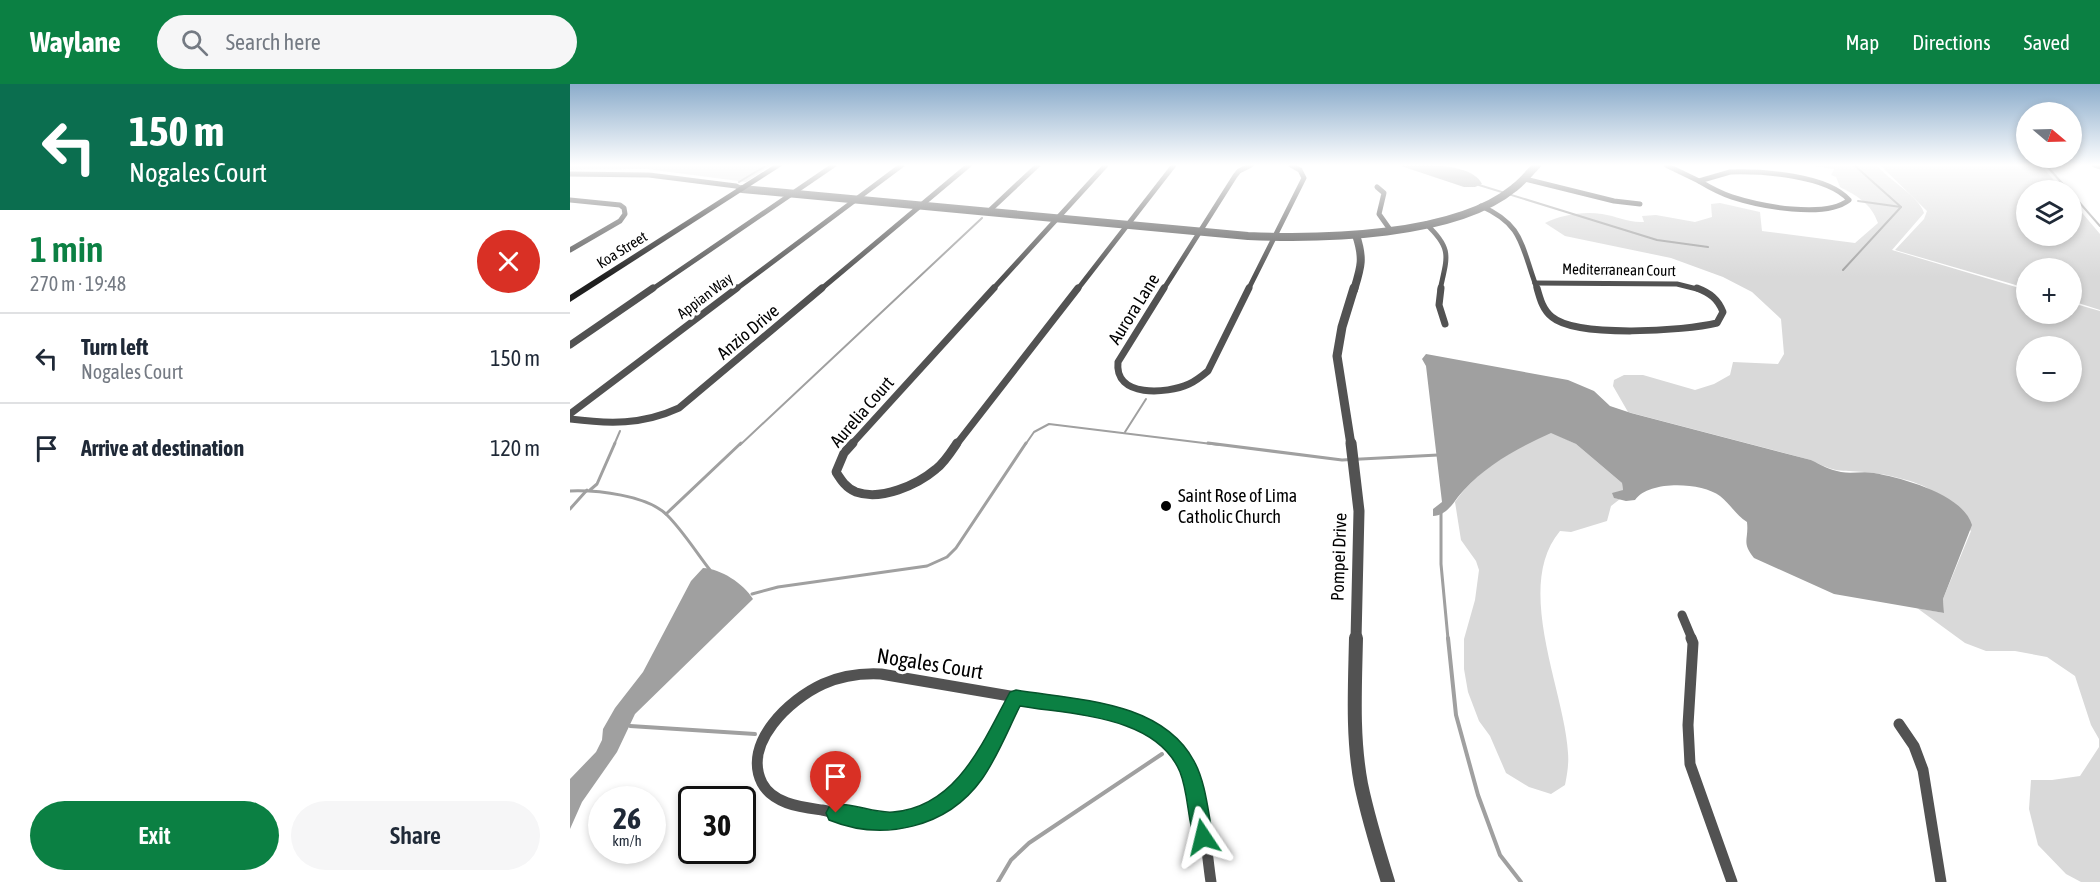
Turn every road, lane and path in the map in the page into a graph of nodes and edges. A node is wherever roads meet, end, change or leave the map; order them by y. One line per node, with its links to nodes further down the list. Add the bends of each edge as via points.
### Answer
1 (592, 202): 28 (street, via 620,205 625,214)
2 (721, 202): 30 (main road, Koa Street)
3 (780, 202): 32 (street)
4 (853, 202): 33 (street, Appian Way)
5 (881, 202): 18 (street)
6 (926, 202): 18 (street, Anzio Drive)
7 (998, 202): 20 (street)
8 (1072, 202): 21 (street)
9 (1145, 202): 23 (street)
10 (1219, 202): 24 (street, Aurora Lane)
11 (1292, 202): 27 (street, Aurora Lane)
12 (1382, 202): 25 (street, via 1379,214)
13 (1488, 202): 19 (street)
14 (1625, 202): 17 (street)
15 (1754, 202): 16 (street, via 1827,210)
16 (1848, 202)
17 (1640, 204)
18 (922, 206): 20 (street); 34 (street, Anzio Drive, via 679,408 654,419 628,424)
19 (1481, 206): 22 (street); 29 (street, Mediterranean Court, via 1501,215 1517,231)
20 (988, 212): 21 (street)
21 (1058, 218): 23 (street); 23 (street, Aurelia Court, via 844,453 836,472 845,486 867,493 889,492 915,484 938,468)
22 (1426, 224): 25 (street); 31 (street, via 1443,241 1439,318)
23 (1127, 225): 24 (street)
24 (1200, 231): 27 (street); 27 (street, Aurora Lane, via 1118,362 1119,376 1132,387 1173,390 1204,375)
25 (1391, 231): 26 (street)
26 (1356, 235): 27 (street); 39 (street, Pompei Drive, via 1362,264 1336,356 1359,511 1353,667 1355,731 1366,804)
27 (1274, 238)
28 (570, 250)
29 (1535, 283): 29 (street, Mediterranean Court, via 1551,317 1584,329 1702,328 1717,323 1724,312 1712,295 1677,284)
30 (570, 299)
31 (1444, 324)
32 (570, 345)
33 (570, 414)
34 (570, 419)
35 (1682, 615): 40 (street, via 1694,643 1688,725 1690,764)
36 (1016, 698): 36 (street, Nogales Court, via 881,674 847,676 813,689 780,715 762,745 759,776 772,795 788,803 876,821 916,817 942,804 970,780); 38 (street, Nogales Court, via 1130,718 1167,738 1192,779)
37 (1899, 724): 41 (street, via 1914,746 1923,770)
38 (1211, 882)
39 (1388, 882)
40 (1732, 882)
41 (1941, 882)

